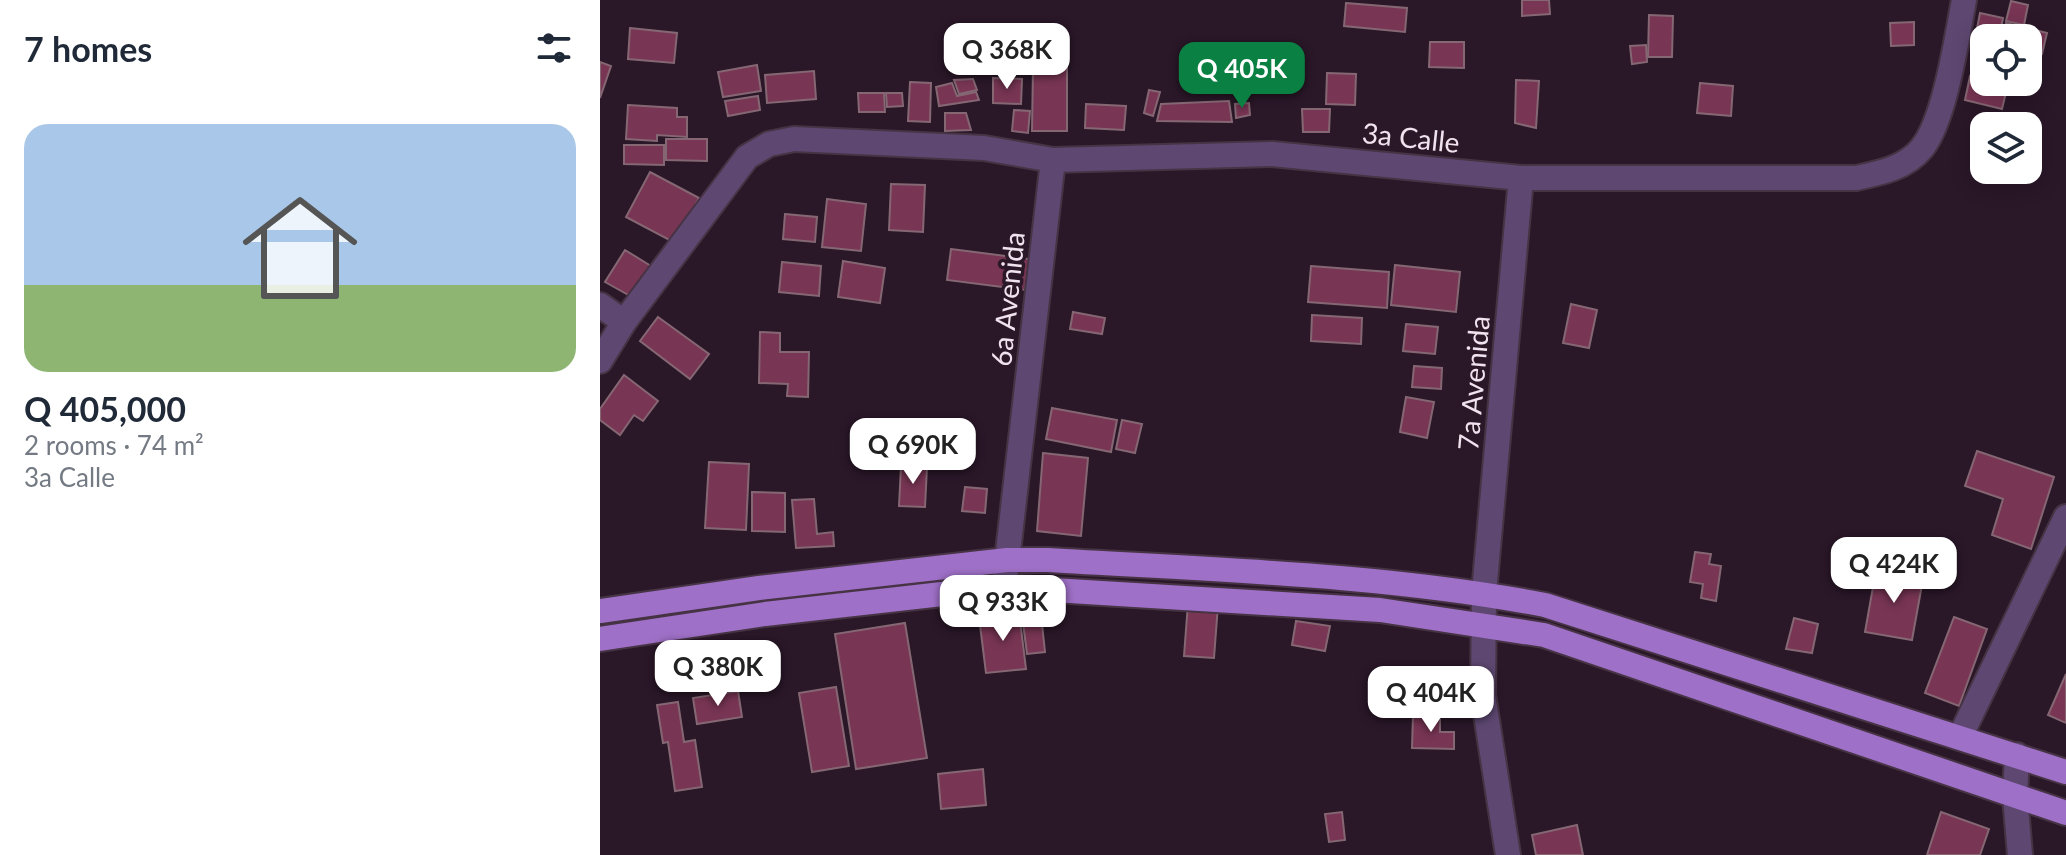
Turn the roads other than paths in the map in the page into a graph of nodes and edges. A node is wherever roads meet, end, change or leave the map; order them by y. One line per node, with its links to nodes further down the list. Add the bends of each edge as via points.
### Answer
1 (1964, 0): 3 (street, 3a Calle, via 1940,113 1922,148 1891,171 1856,178)
2 (1053, 160): 3 (street, 3a Calle, via 1272,154); 5 (street, 3a Calle, via 984,148 794,139 769,144 747,157); 8 (street, 6a Avenida)
3 (1521, 178): 12 (street, 7a Avenida)
4 (600, 305): 5 (street)
5 (624, 322): 6 (street)
6 (600, 361)
7 (2066, 517): 19 (street)
8 (1007, 560): 9 (main road); 10 (street, 6a Avenida); 12 (main road, via 1363,580)
9 (833, 581): 11 (main road); 13 (main road)
10 (1004, 587): 13 (main road); 16 (main road, via 1380,610)
11 (759, 588): 14 (main road); 15 (main road)
12 (1484, 593): 16 (street, 7a Avenida); 18 (main road, via 1545,605)
13 (836, 608): 15 (main road)
14 (600, 611)
15 (765, 614): 17 (main road)
16 (1484, 625): 21 (main road, via 1544,635); 25 (street, 7a Avenida, via 1483,695)
17 (600, 639)
18 (1917, 723): 19 (main road); 21 (main road)
19 (1960, 737): 20 (main road)
20 (2017, 755): 22 (main road); 23 (street)
21 (1907, 759): 23 (main road)
22 (2066, 772)
23 (2015, 796): 24 (main road); 26 (street)
24 (2066, 813)
25 (1508, 855)
26 (2020, 855)

